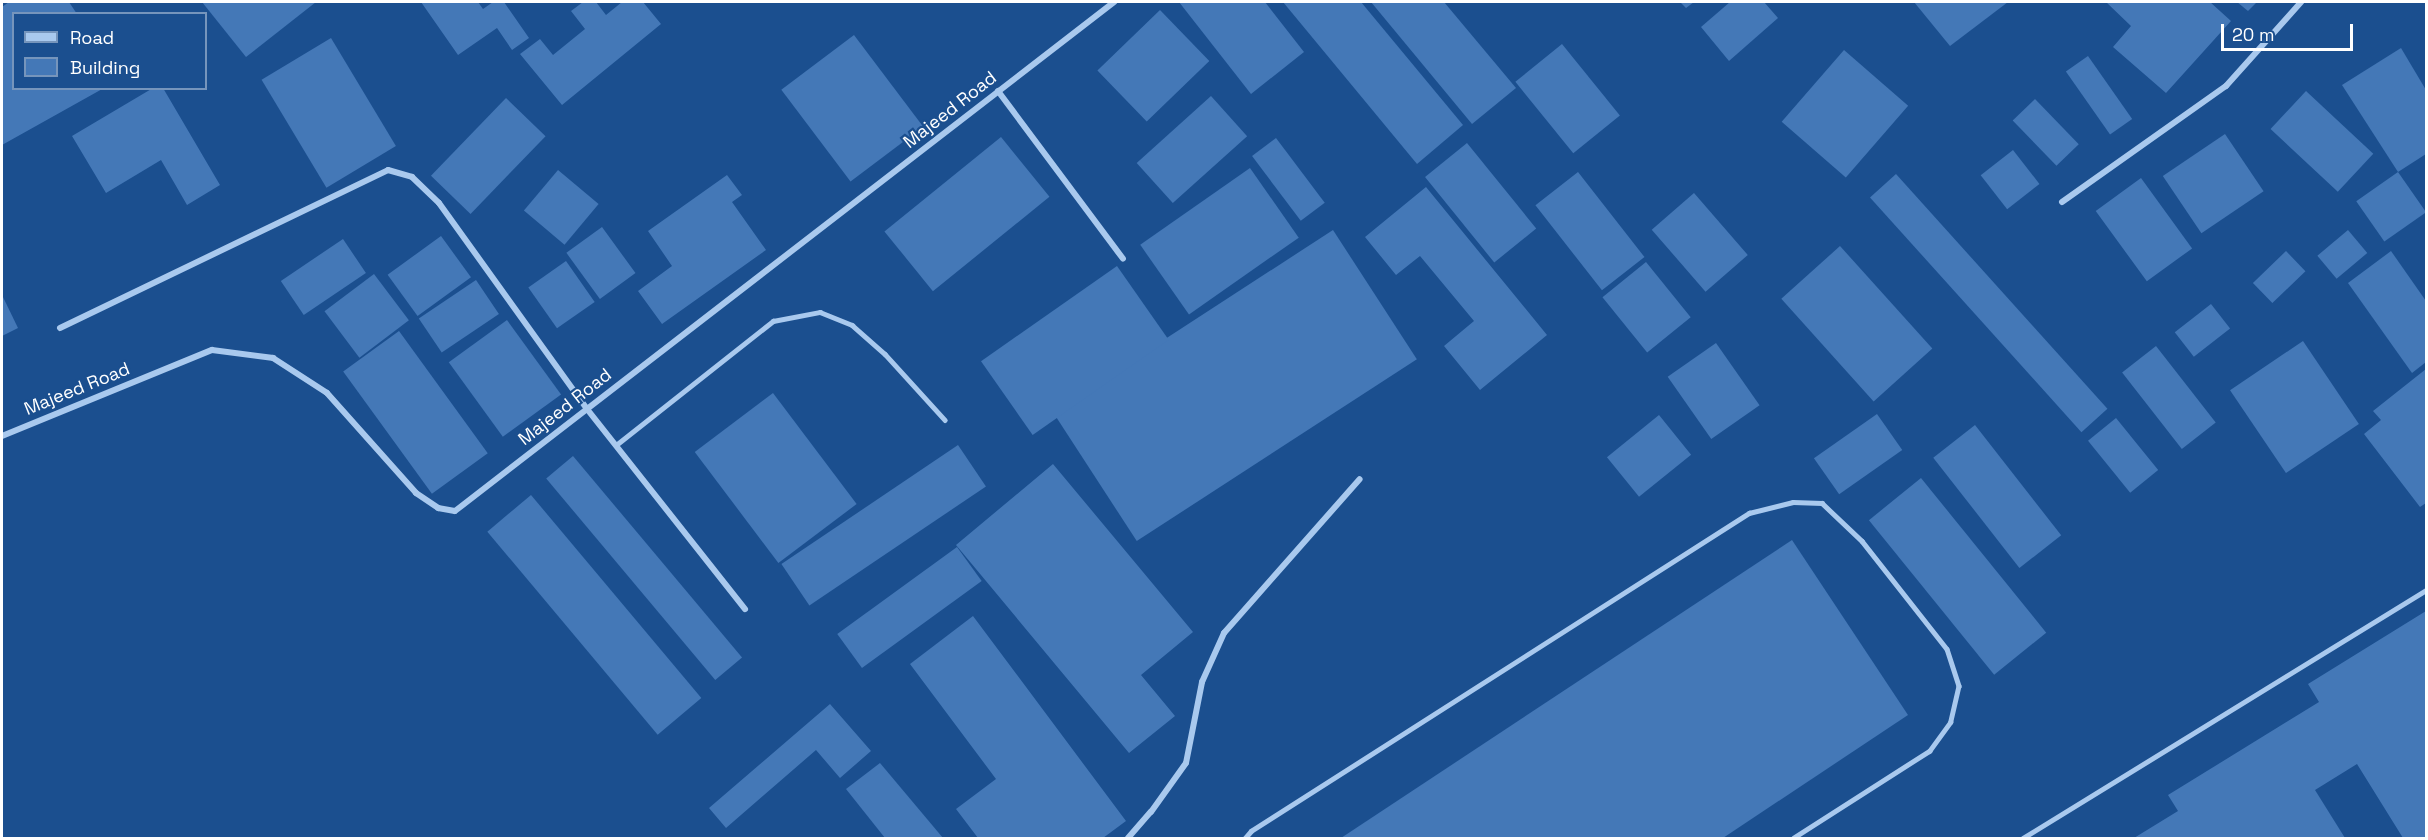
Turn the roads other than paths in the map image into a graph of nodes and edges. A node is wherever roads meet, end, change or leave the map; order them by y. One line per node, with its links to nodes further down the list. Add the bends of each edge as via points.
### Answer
1 (1114, 2): 3 (street, Majeed Road)
2 (2301, 2): 4 (street, via 2226,86)
3 (998, 91): 5 (street); 7 (street, Majeed Road)
4 (2062, 202)
5 (1123, 259)
6 (60, 328): 7 (street, via 388,170 412,177 439,203)
7 (587, 409): 9 (street, Majeed Road, via 455,511 438,508 416,493 327,393 273,358 212,350); 10 (street)
8 (945, 420): 10 (lane, via 885,354 852,325 820,312 772,321)
9 (2, 436)
10 (616, 445): 13 (street)
11 (1360, 479): 14 (street, via 1224,633 1202,682 1186,763)
12 (2427, 590): 17 (lane)
13 (745, 609)
14 (1128, 838)
15 (1245, 838): 16 (lane, via 1749,513 1793,502 1822,503 1862,541 1947,649 1959,686 1952,722 1930,751)
16 (1794, 838)
17 (2023, 838)

